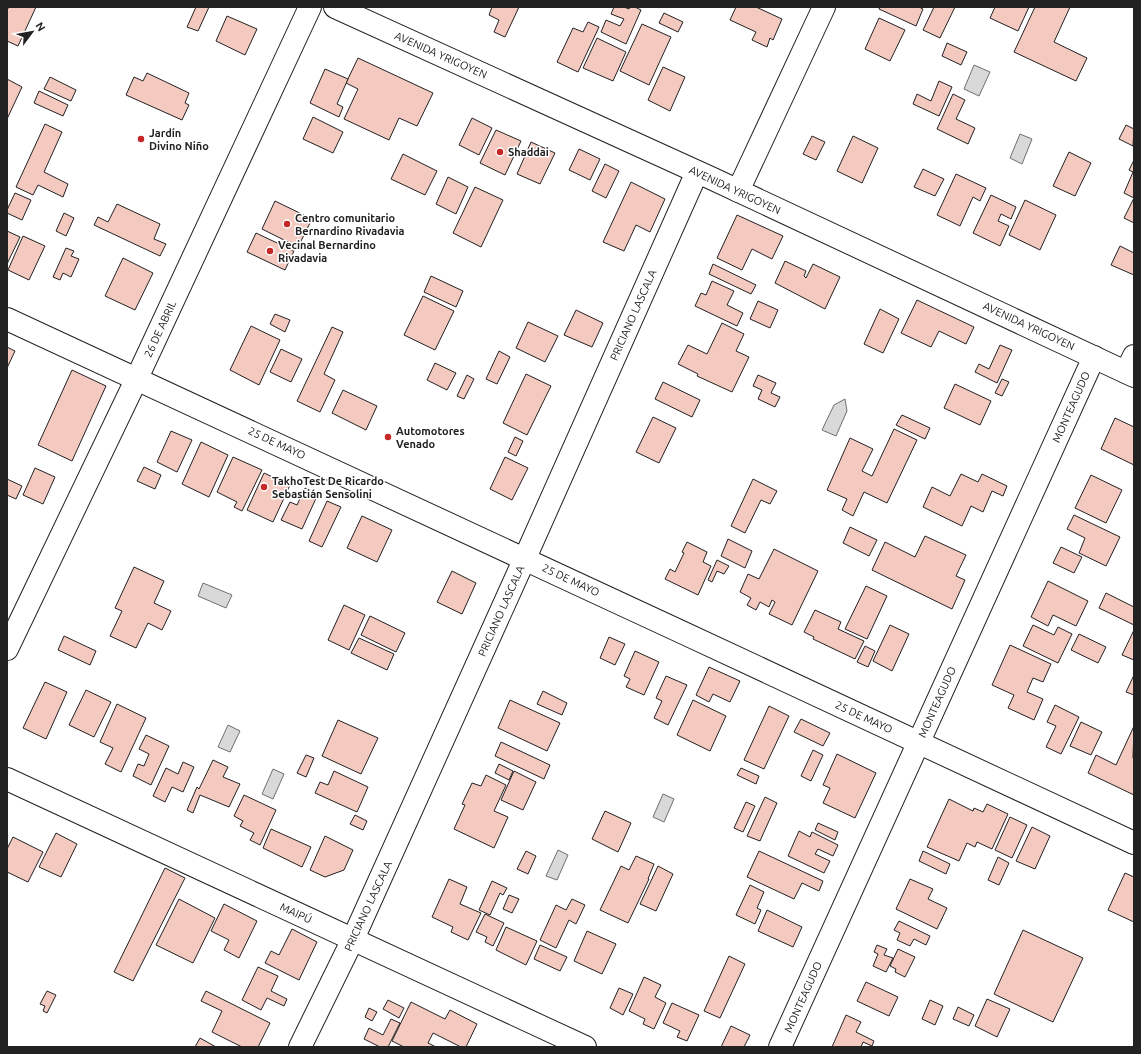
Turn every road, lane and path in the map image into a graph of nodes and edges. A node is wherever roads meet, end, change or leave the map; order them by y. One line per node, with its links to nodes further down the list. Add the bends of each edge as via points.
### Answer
1 (310, 7): 9 (street, 26 DE ABRIL)
2 (335, 7): 4 (street, AVENIDA YRIGOYEN)
3 (824, 7): 5 (street)
4 (697, 172): 5 (street, AVENIDA YRIGOYEN); 10 (street, PRICIANO LASCALA)
5 (738, 191): 7 (street, AVENIDA YRIGOYEN)
6 (7, 319): 9 (street, 25 DE MAYO)
7 (1094, 357): 8 (street, AVENIDA YRIGOYEN); 12 (street, MONTEAGUDO)
8 (1131, 368)
9 (137, 378): 10 (street, 25 DE MAYO); 11 (street, 26 DE ABRIL)
10 (525, 558): 12 (street, 25 DE MAYO); 15 (street, PRICIANO LASCALA)
11 (7, 649)
12 (919, 743): 14 (street, 25 DE MAYO); 18 (street, MONTEAGUDO)
13 (7, 779): 15 (street, MAIPÚ)
14 (1134, 843)
15 (353, 939): 16 (street, PRICIANO LASCALA); 17 (street, MAIPÚ)
16 (300, 1047)
17 (584, 1047)
18 (780, 1047)

